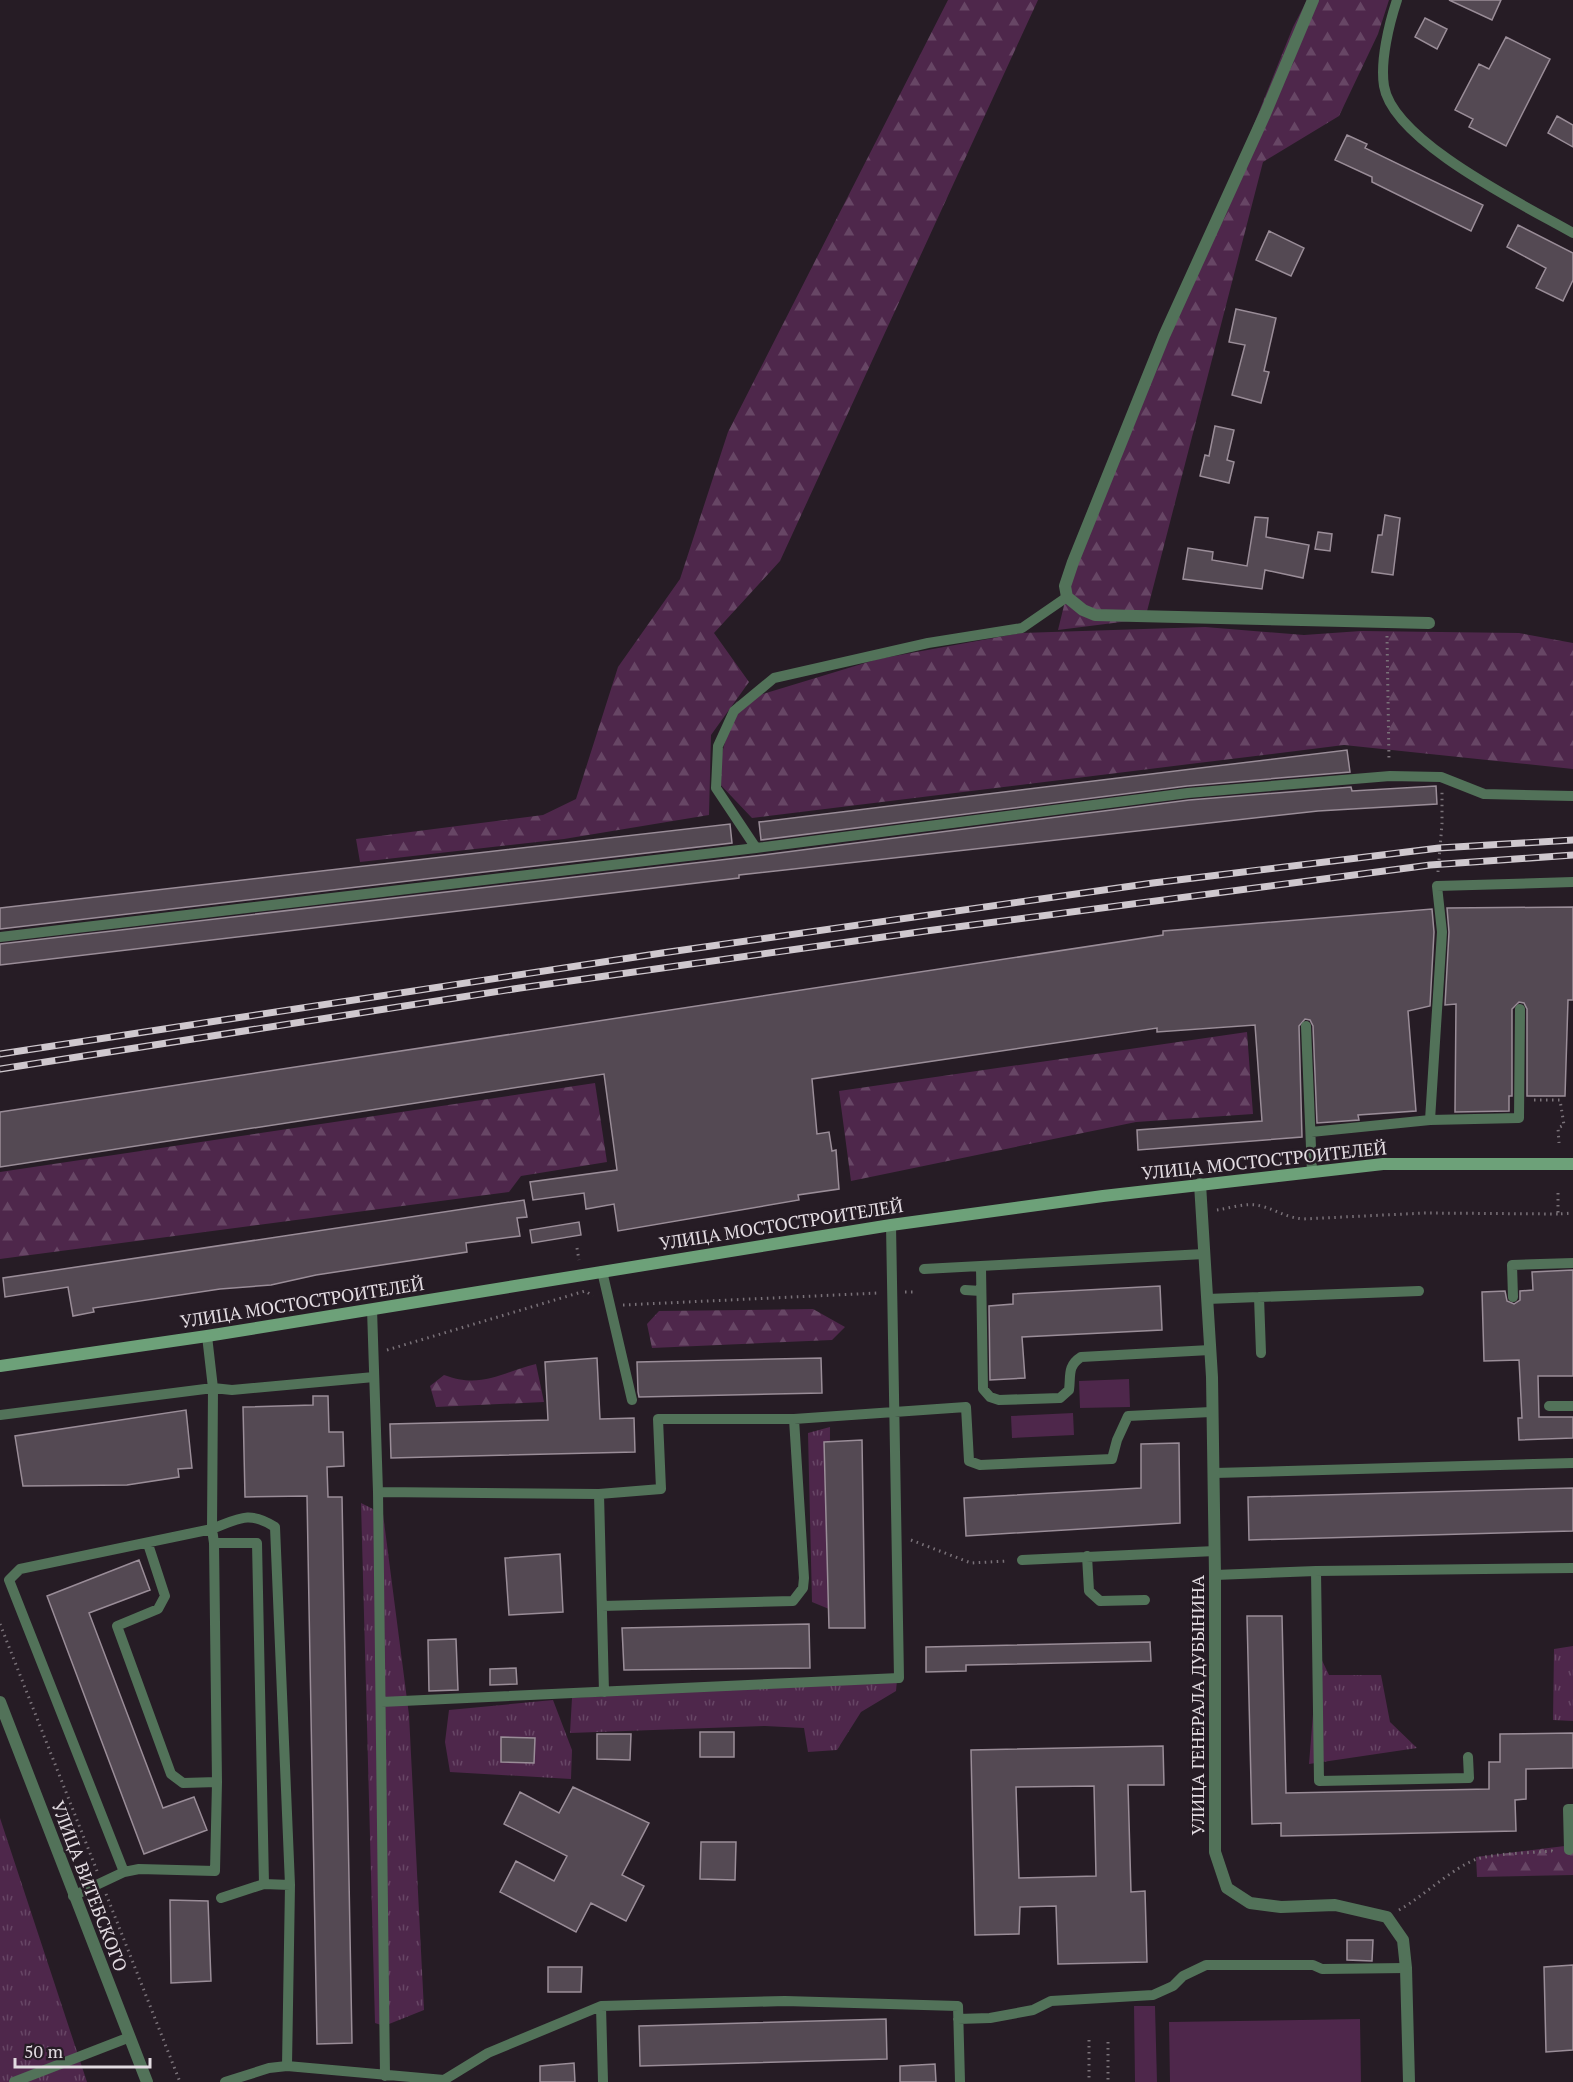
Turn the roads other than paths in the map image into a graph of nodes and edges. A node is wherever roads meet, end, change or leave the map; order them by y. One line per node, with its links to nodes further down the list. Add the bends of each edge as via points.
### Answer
1 (1313, 0): 4 (street, via 1164,336 1073,562 1065,586)
2 (1397, 0): 3 (lane, via 1384,62 1384,87 1393,109 1415,135 1443,155)
3 (1573, 233)
4 (1067, 597): 5 (street, via 1095,615); 7 (lane, via 1022,628 928,643 774,678 734,711 718,746 716,788)
5 (1429, 623)
6 (1573, 796): 7 (lane, via 1484,794 1441,777 1390,776 1188,793)
7 (756, 848): 9 (lane)
8 (1573, 882): 12 (lane, via 1437,886 1442,933)
9 (0, 937)
10 (1520, 1009): 12 (lane, via 1519,1118)
11 (1306, 1026): 13 (lane)
12 (1430, 1120): 13 (lane)
13 (1311, 1132): 15 (lane)
14 (1573, 1164): 15 (main road, УЛИЦА МОСТОСТРОИТЕЛЕЙ, via 1383,1164)
15 (1312, 1172): 16 (main road, УЛИЦА МОСТОСТРОИТЕЛЕЙ)
16 (1200, 1184): 17 (main road, УЛИЦА МОСТОСТРОИТЕЛЕЙ); 18 (street, УЛИЦА ГЕНЕРАЛА ДУБЫНИНА)
17 (891, 1225): 22 (main road, УЛИЦА МОСТОСТРОИТЕЛЕЙ); 40 (lane)
18 (1204, 1254): 20 (lane); 28 (street, УЛИЦА ГЕНЕРАЛА ДУБЫНИНА)
19 (1573, 1263): 27 (lane, via 1512,1265)
20 (981, 1268): 21 (lane); 24 (lane)
21 (924, 1269)
22 (602, 1271): 29 (main road, УЛИЦА МОСТОСТРОИТЕЛЕЙ); 36 (lane)
23 (965, 1290): 24 (lane)
24 (981, 1291): 31 (lane, via 982,1389 999,1400 1067,1395 1069,1371 1081,1357)
25 (1419, 1291): 26 (lane)
26 (1259, 1297): 28 (lane); 32 (lane)
27 (1513, 1297)
28 (1207, 1299): 31 (street, УЛИЦА ГЕНЕРАЛА ДУБЫНИНА)
29 (372, 1309): 30 (main road, УЛИЦА МОСТОСТРОИТЕЛЕЙ); 34 (lane)
30 (207, 1336): 33 (main road, УЛИЦА МОСТОСТРОИТЕЛЕЙ); 35 (lane)
31 (1210, 1350): 39 (street, УЛИЦА ГЕНЕРАЛА ДУБЫНИНА)
32 (1261, 1353)
33 (0, 1366)
34 (374, 1377): 35 (lane); 45 (lane)
35 (213, 1389): 41 (lane); 47 (lane)
36 (632, 1400)
37 (1549, 1406): 38 (lane)
38 (1573, 1406)
39 (1210, 1412): 40 (lane, via 1128,1416 1112,1459 980,1465 969,1461 966,1407); 44 (street, УЛИЦА ГЕНЕРАЛА ДУБЫНИНА)
40 (895, 1413): 42 (lane); 59 (lane, via 899,1678)
41 (0, 1415)
42 (794, 1419): 46 (lane, via 658,1419 661,1489); 58 (lane, via 804,1578 803,1588 793,1601)
43 (1573, 1463): 44 (lane)
44 (1214, 1473): 50 (street, УЛИЦА ГЕНЕРАЛА ДУБЫНИНА)
45 (378, 1492): 46 (lane); 61 (lane)
46 (599, 1494): 58 (lane)
47 (212, 1529): 48 (lane); 49 (lane); 68 (lane, via 246,1516 263,1519 275,1527)
48 (214, 1543): 63 (lane); 67 (lane, via 257,1543)
49 (148, 1544): 56 (lane, via 20,1569); 63 (lane, via 165,1596 158,1609 117,1626 171,1773 183,1783)
50 (1215, 1551): 51 (lane); 55 (street, УЛИЦА ГЕНЕРАЛА ДУБЫНИНА)
51 (1087, 1556): 52 (lane); 57 (lane, via 1089,1591 1100,1601)
52 (1022, 1560)
53 (1573, 1568): 54 (lane)
54 (1316, 1570): 55 (lane); 62 (lane, via 1319,1781 1469,1778)
55 (1215, 1575): 71 (street, УЛИЦА ГЕНЕРАЛА ДУБЫНИНА, via 1215,1852 1227,1888 1250,1903 1281,1907 1335,1905 1387,1917 1403,1940)
56 (5, 1581): 66 (lane)
57 (1146, 1600)
58 (602, 1606): 59 (lane)
59 (603, 1692): 61 (lane)
60 (0, 1702): 69 (street, УЛИЦА ВИТЕБСКОГО)
61 (381, 1702): 76 (lane)
62 (1468, 1757)
63 (217, 1782): 66 (lane, via 215,1871)
64 (1573, 1809): 65 (lane, via 1568,1809)
65 (1566, 1853)
66 (124, 1872): 69 (lane)
67 (264, 1884): 68 (lane); 70 (lane)
68 (290, 1885): 75 (lane)
69 (73, 1896): 74 (street, УЛИЦА ВИТЕБСКОГО)
70 (221, 1898)
71 (1407, 1968): 73 (lane, via 1206,1965 1153,1995 1051,2001 1033,2010); 83 (street)
72 (601, 2006): 73 (lane, via 784,2001 958,2006); 77 (lane, via 488,2053); 81 (lane)
73 (958, 2019): 82 (lane)
74 (130, 2037): 78 (lane); 79 (street, УЛИЦА ВИТЕБСКОГО)
75 (286, 2066): 76 (lane); 80 (lane)
76 (385, 2076): 77 (lane)
77 (444, 2081)
78 (14, 2082)
79 (147, 2082)
80 (225, 2082)
81 (603, 2082)
82 (960, 2082)
83 (1409, 2082)

